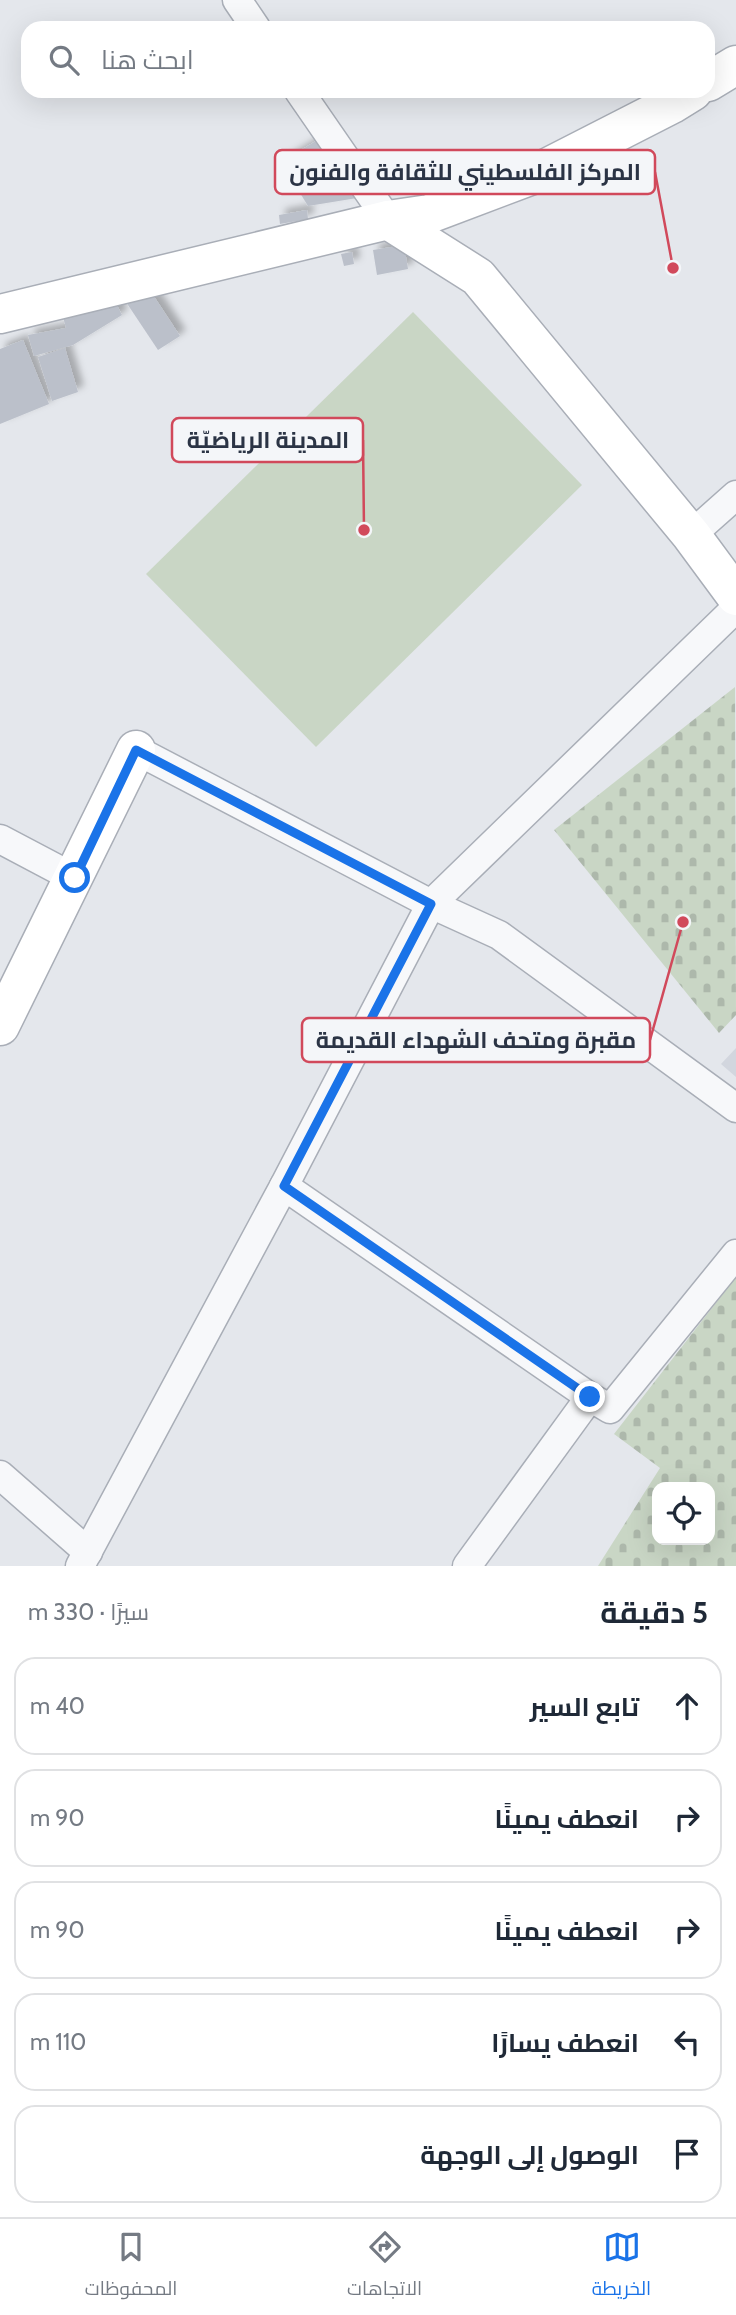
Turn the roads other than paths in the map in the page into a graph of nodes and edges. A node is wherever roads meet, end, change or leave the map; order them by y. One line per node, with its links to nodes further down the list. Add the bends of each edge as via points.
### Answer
1 (237, 0): 2 (street)
2 (251, 21)
3 (736, 65): 4 (street)
4 (715, 78)
5 (304, 98): 7 (street)
6 (681, 98): 7 (street, via 535,174 429,214)
7 (388, 220): 8 (street); 10 (street, via 478,276)
8 (0, 314)
9 (736, 495): 10 (street)
10 (691, 535): 11 (street)
11 (736, 596)
12 (736, 608): 16 (street)
13 (136, 750): 15 (street); 16 (street)
14 (0, 839): 15 (street)
15 (75, 878): 17 (street)
16 (431, 904): 18 (street, via 499,935); 19 (street)
17 (0, 1026)
18 (736, 1108)
19 (284, 1186): 21 (street); 23 (street)
20 (736, 1254): 21 (street, via 610,1409)
21 (590, 1397): 24 (street)
22 (0, 1475): 23 (street)
23 (84, 1559)
24 (467, 1566)

